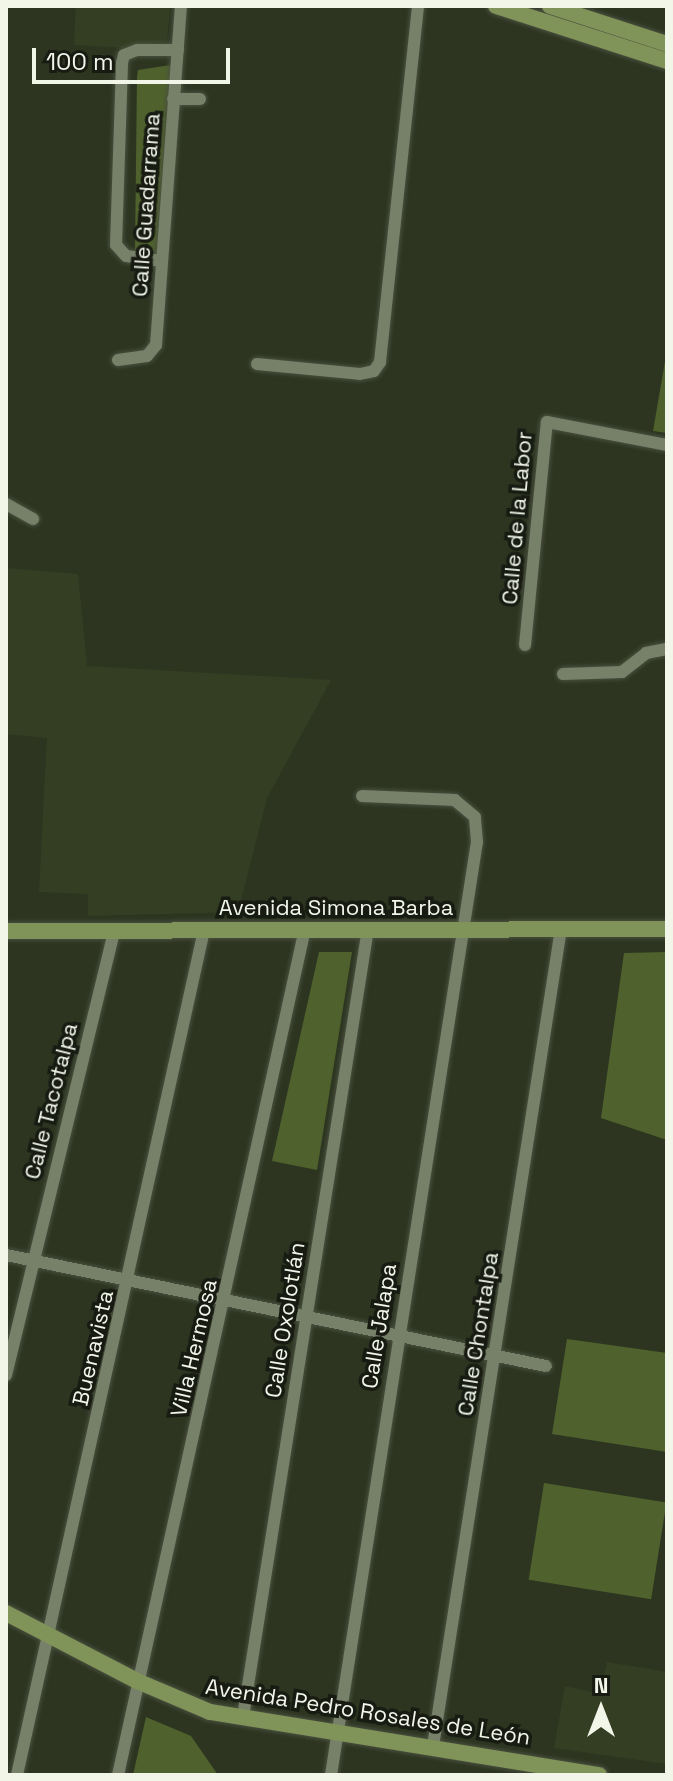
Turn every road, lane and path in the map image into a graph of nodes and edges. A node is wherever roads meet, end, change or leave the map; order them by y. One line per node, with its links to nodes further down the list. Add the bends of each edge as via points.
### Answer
1 (181, 6): 6 (street, Calle Guadarrama)
2 (418, 6): 12 (street, via 380,362 374,371 360,374)
3 (496, 6): 7 (main road)
4 (550, 6): 5 (main road)
5 (667, 44)
6 (178, 50): 8 (street, Calle Guadarrama); 10 (street, via 137,50 124,55 122,63 116,245 126,256)
7 (667, 61)
8 (173, 99): 9 (street); 10 (street, Calle Guadarrama)
9 (200, 99)
10 (162, 261): 11 (street, Calle Guadarrama, via 155,350 142,358)
11 (118, 360)
12 (257, 364)
13 (667, 445): 16 (street, Calle de la Labor, via 547,422)
14 (6, 504): 15 (street)
15 (33, 519)
16 (525, 645)
17 (667, 649): 18 (street, via 646,653 622,672)
18 (563, 674)
19 (362, 796): 25 (street, Calle Jalapa, via 446,798 470,810 477,842)
20 (305, 929): 21 (main road, Avenida Simona Barba); 24 (main road, Avenida Simona Barba); 31 (street, Villa Hermosa)
21 (368, 929): 25 (main road, Avenida Simona Barba); 32 (street, Calle Oxolotlán)
22 (561, 929): 23 (main road, Avenida Simona Barba); 25 (main road, Avenida Simona Barba); 34 (street, Calle Chontalpa)
23 (667, 929)
24 (204, 930): 27 (main road, Avenida Simona Barba); 30 (street, Buenavista)
25 (465, 930): 33 (street, Calle Jalapa)
26 (6, 931): 27 (main road, Avenida Simona Barba)
27 (114, 931): 29 (street, Calle Tacotalpa)
28 (6, 1255): 29 (street)
29 (31, 1261): 30 (street); 36 (street, Calle Tacotalpa)
30 (129, 1280): 31 (street); 38 (street, Buenavista)
31 (226, 1302): 32 (street); 39 (street, Villa Hermosa)
32 (306, 1317): 33 (street); 40 (street, Calle Oxolotlán)
33 (398, 1335): 34 (street); 41 (street, Calle Jalapa)
34 (494, 1357): 35 (street); 42 (street, Calle Chontalpa)
35 (546, 1366)
36 (6, 1375)
37 (6, 1613): 38 (main road, Avenida Pedro Rosales de León)
38 (46, 1634): 39 (main road, Avenida Pedro Rosales de León); 43 (street, Buenavista)
39 (137, 1681): 40 (main road, Avenida Pedro Rosales de León, via 193,1707); 44 (street, Villa Hermosa)
40 (243, 1717): 41 (main road, Avenida Pedro Rosales de León)
41 (337, 1729): 42 (main road, Avenida Pedro Rosales de León); 45 (street, Calle Jalapa)
42 (433, 1746): 46 (main road, Avenida Pedro Rosales de León)
43 (17, 1775)
44 (118, 1775)
45 (331, 1775)
46 (599, 1775)

